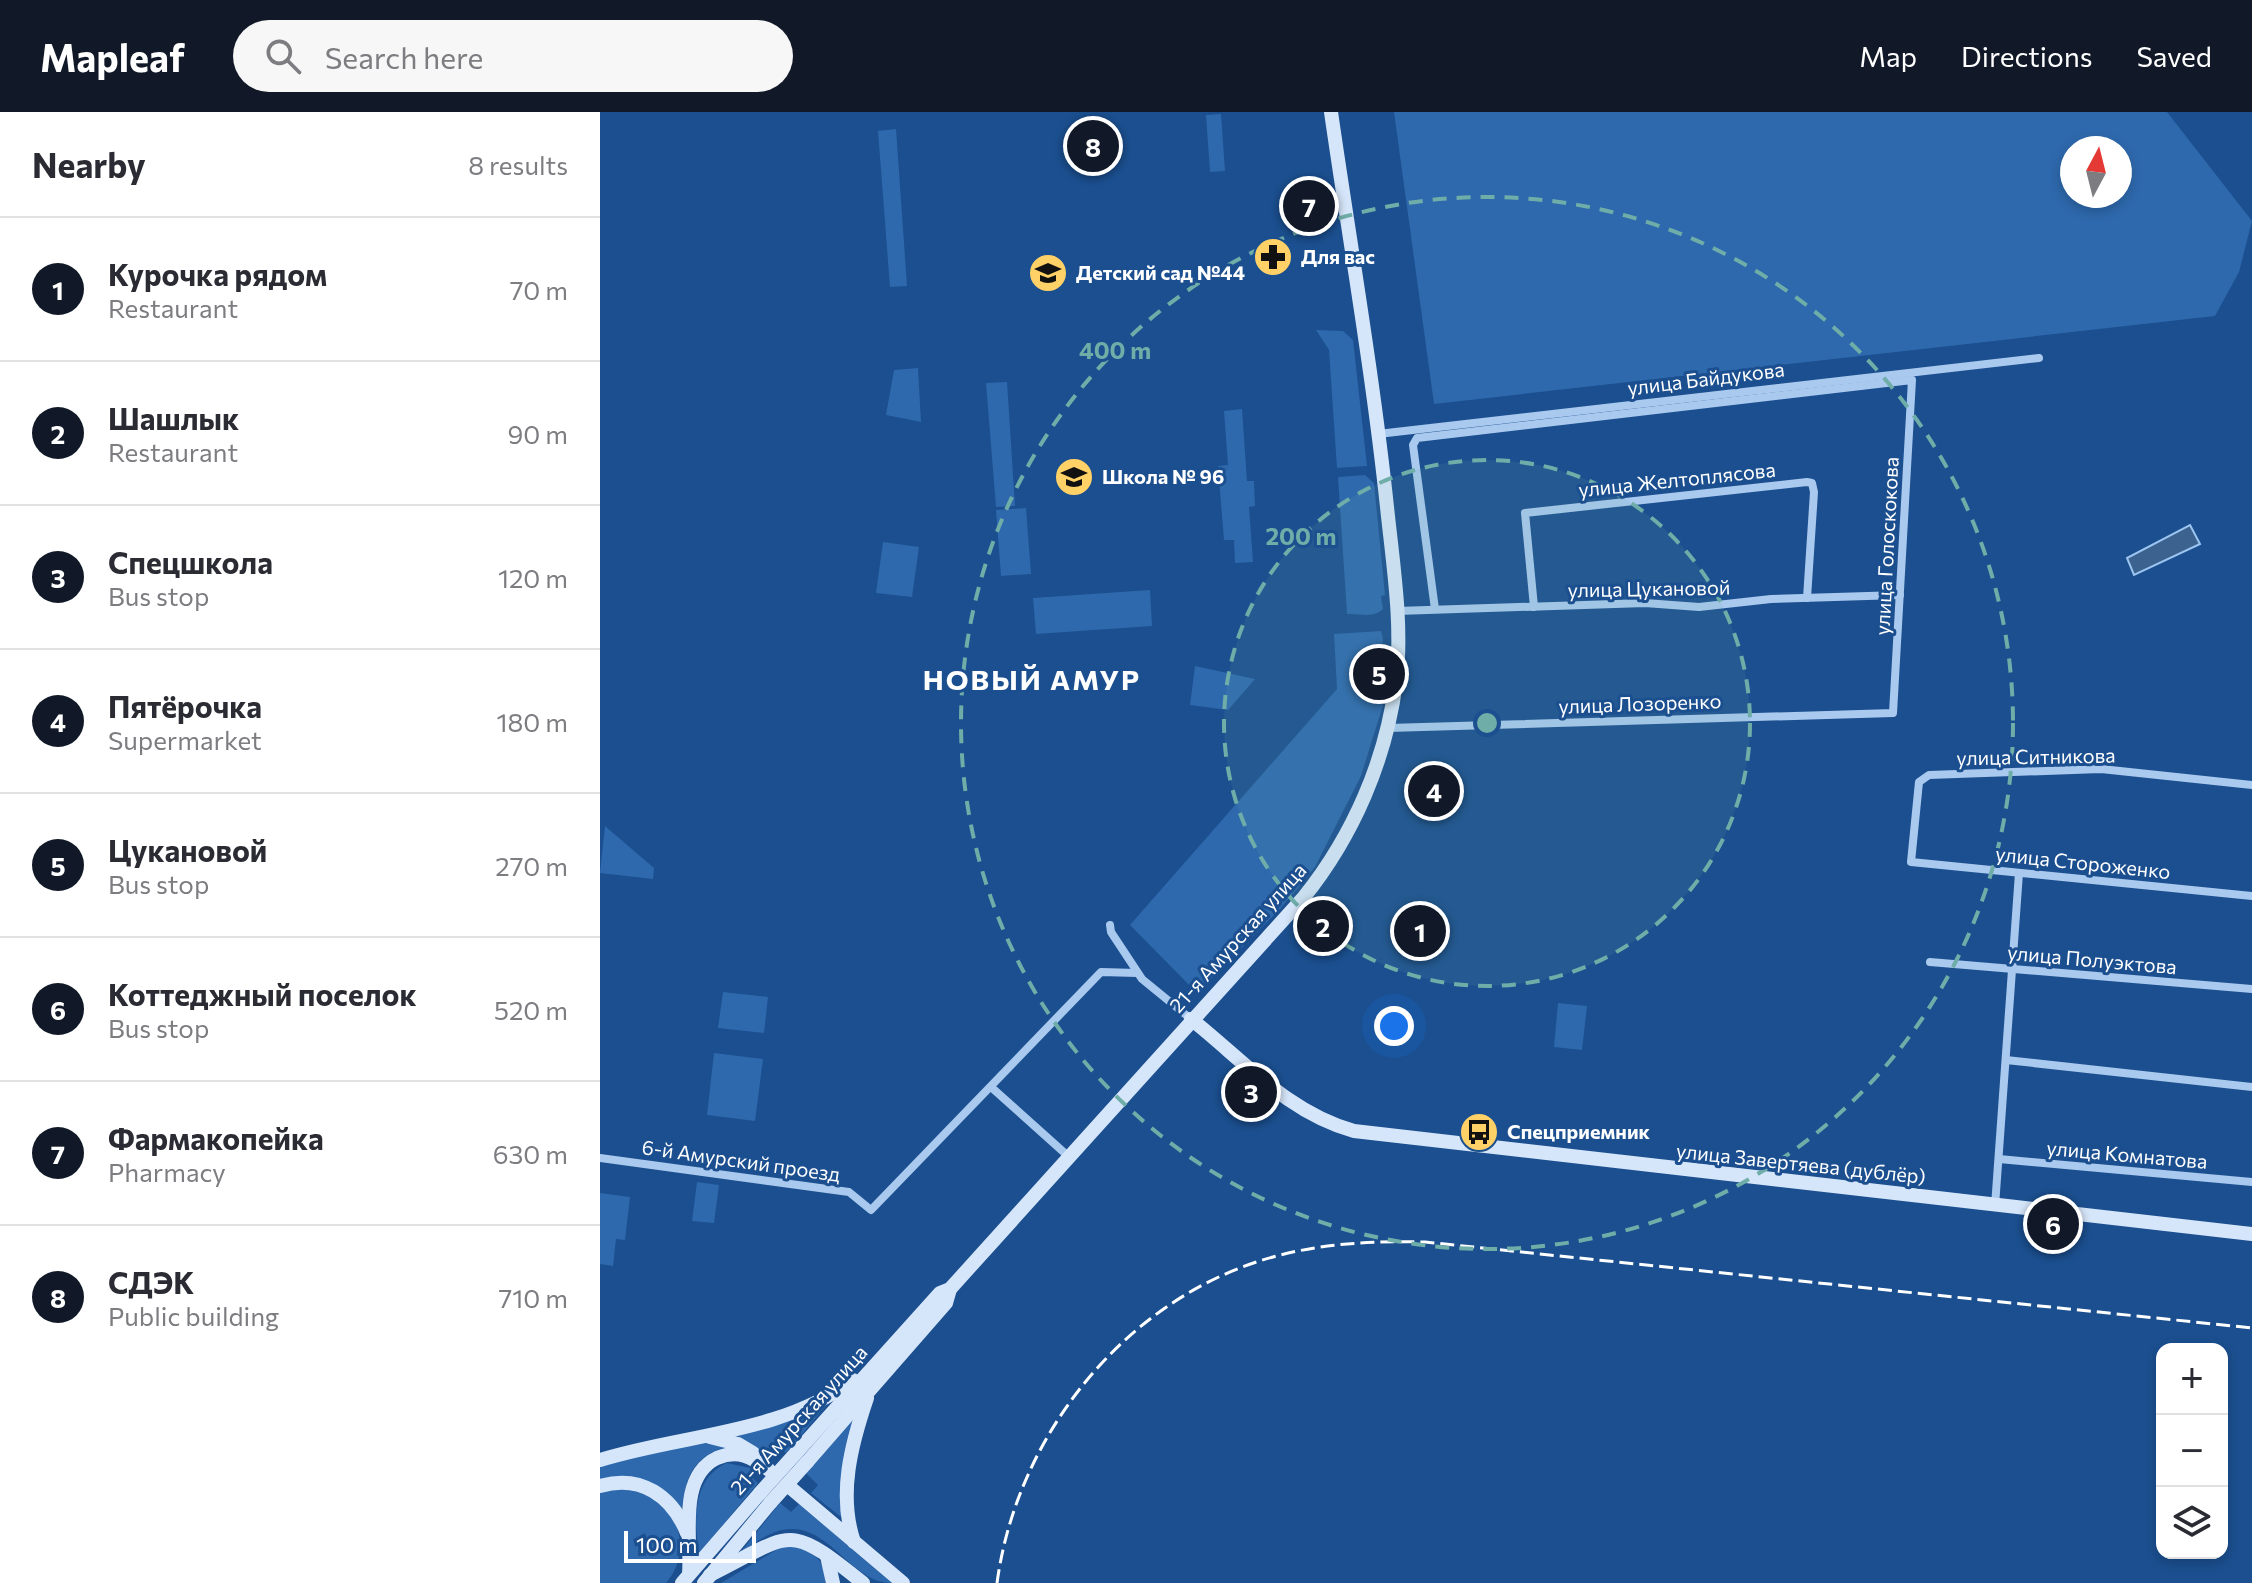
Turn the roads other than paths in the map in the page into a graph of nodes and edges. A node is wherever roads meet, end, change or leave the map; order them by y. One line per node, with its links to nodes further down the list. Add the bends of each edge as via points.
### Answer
1 (1331, 112): 4 (main road, 21-я Амурская улица)
2 (2039, 358): 4 (street, улица Байдукова)
3 (1912, 380): 5 (street, улица Голоскокова); 8 (street, улица Байдукова, via 1414,441)
4 (1378, 434): 9 (main road, 21-я Амурская улица)
5 (1900, 595): 6 (street, улица Цукановой); 10 (street, улица Голоскокова)
6 (1807, 598): 7 (street, улица Цукановой, via 1699,607); 7 (street, улица Желтоплясова, via 1814,492 1807,482 1525,513)
7 (1534, 607): 8 (street, улица Цукановой)
8 (1435, 609): 9 (street, улица Цукановой)
9 (1397, 611): 11 (main road, 21-я Амурская улица, via 1397,678)
10 (1893, 713): 11 (street, улица Лозоренко)
11 (1388, 728): 21 (main road, 21-я Амурская улица, via 1357,811 1322,874)
12 (2252, 785): 13 (street, улица Ситникова, via 2101,769 1929,775 1919,782)
13 (1911, 862): 14 (street, улица Стороженко)
14 (2019, 873): 15 (street, улица Стороженко); 18 (street)
15 (2252, 896)
16 (1110, 925): 19 (street)
17 (1930, 962): 18 (street, улица Полуэктова)
18 (2012, 969): 20 (street, улица Полуэктова); 22 (street)
19 (1137, 973): 21 (street); 23 (street, via 1101,972)
20 (2252, 989)
21 (1191, 1019): 25 (main road, 21-я Амурская улица); 29 (main road, улица Завертяева (дублёр), via 1288,1101 1330,1125 1354,1131)
22 (2006, 1060): 24 (street); 27 (street)
23 (991, 1087): 25 (street); 26 (street, 6-й Амурский проезд, via 871,1210 849,1192)
24 (2252, 1087)
25 (1068, 1156): 31 (main road, 21-я Амурская улица, via 950,1289 946,1303)
26 (600, 1158)
27 (1999, 1159): 28 (street, улица Комнатова); 29 (street)
28 (2252, 1182)
29 (1995, 1206): 30 (main road, улица Завертяева (дублёр))
30 (2252, 1234)
31 (865, 1386): 32 (main road, via 792,1413); 36 (main road, 21-я Амурская улица, bridge); 38 (main road, via 846,1497)
32 (701, 1435): 33 (main road); 37 (main road, via 738,1444 765,1466 734,1453 703,1468 692,1491)
33 (600, 1460)
34 (600, 1486): 37 (main road, via 632,1483 652,1489 679,1514)
35 (792, 1489): 38 (main road)
36 (766, 1498): 40 (main road, 21-я Амурская улица); 41 (main road, 21-я Амурская улица)
37 (691, 1541): 40 (main road)
38 (854, 1542): 44 (main road)
39 (825, 1552): 41 (main road, via 801,1539 781,1540); 42 (main road); 43 (main road)
40 (686, 1579)
41 (707, 1579)
42 (833, 1583)
43 (863, 1583)
44 (903, 1583)

